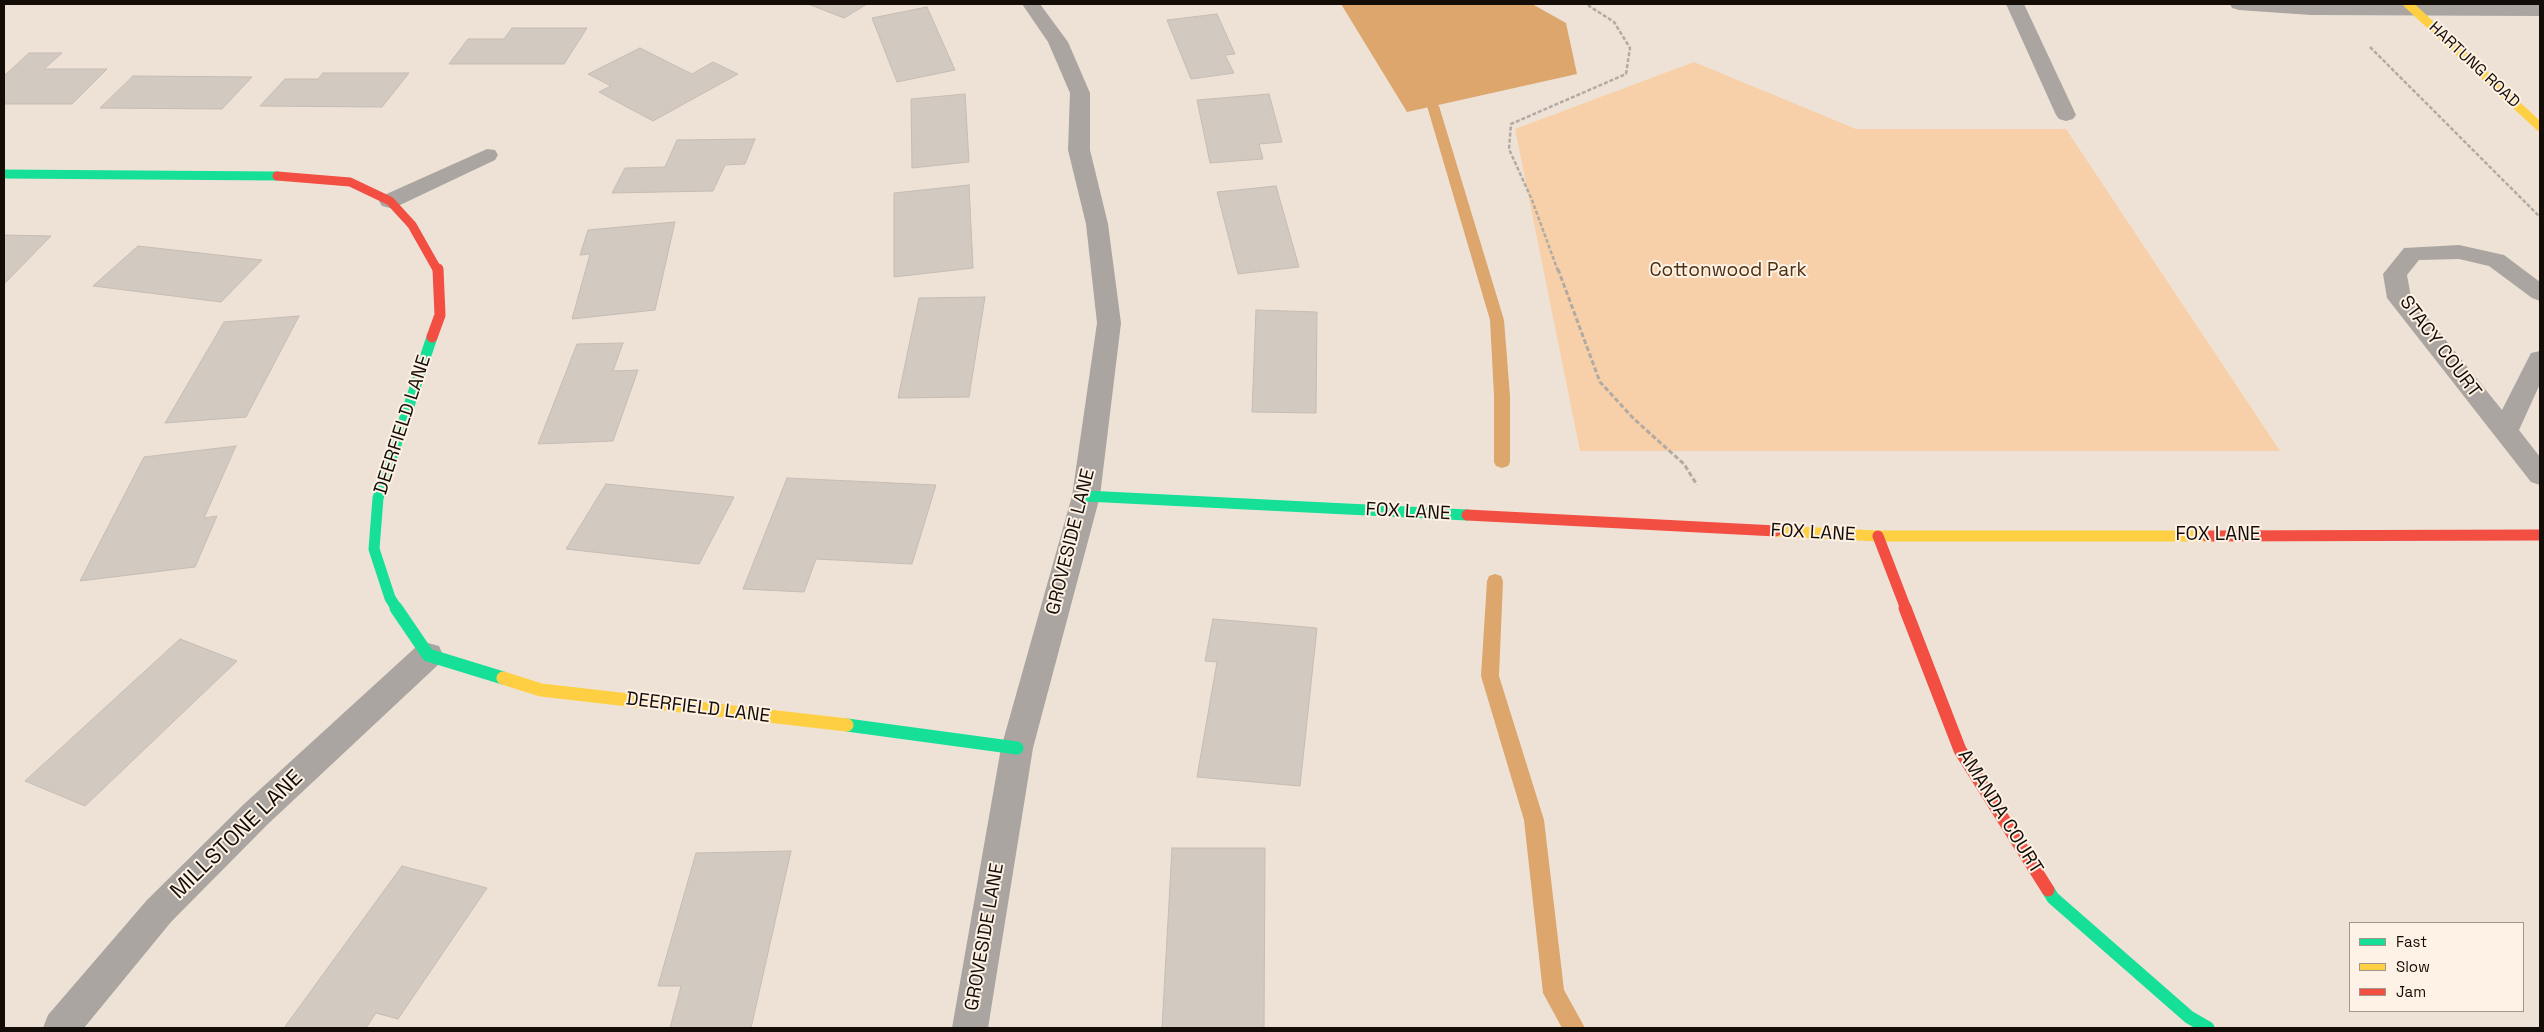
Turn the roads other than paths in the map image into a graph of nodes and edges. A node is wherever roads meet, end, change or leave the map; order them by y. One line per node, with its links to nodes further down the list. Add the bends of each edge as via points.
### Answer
1 (1031, 4): 15 (street, GROVESIDE LANE, via 1058,42 1080,93 1079,150 1097,224 1109,324)
2 (2015, 4): 6 (street)
3 (2238, 4): 4 (street, via 2332,9)
4 (2412, 7): 5 (street); 7 (street, HARTUNG ROAD)
5 (2540, 10)
6 (2066, 115)
7 (2540, 127)
8 (487, 155): 10 (street)
9 (4, 174): 10 (street, DEERFIELD LANE, via 256,174 350,182)
10 (390, 201): 18 (street, DEERFIELD LANE, via 412,225 438,267 440,315 378,498 374,549 390,598)
11 (2540, 293): 13 (street, STACY COURT, via 2496,260 2460,252 2412,253 2395,274 2399,298)
12 (2540, 359): 13 (street)
13 (2505, 431): 14 (street, STACY COURT)
14 (2540, 475)
15 (1086, 496): 17 (street, FOX LANE); 19 (street, GROVESIDE LANE)
16 (2540, 535): 17 (street, FOX LANE)
17 (1878, 536): 22 (street, AMANDA COURT, via 1960,750 2054,898 2189,1017)
18 (428, 655): 19 (street, DEERFIELD LANE, via 541,690 940,736); 20 (street, MILLSTONE LANE, via 256,814 159,910)
19 (1017, 748): 21 (street, GROVESIDE LANE)
20 (61, 1028)
21 (970, 1028)
22 (2208, 1028)

